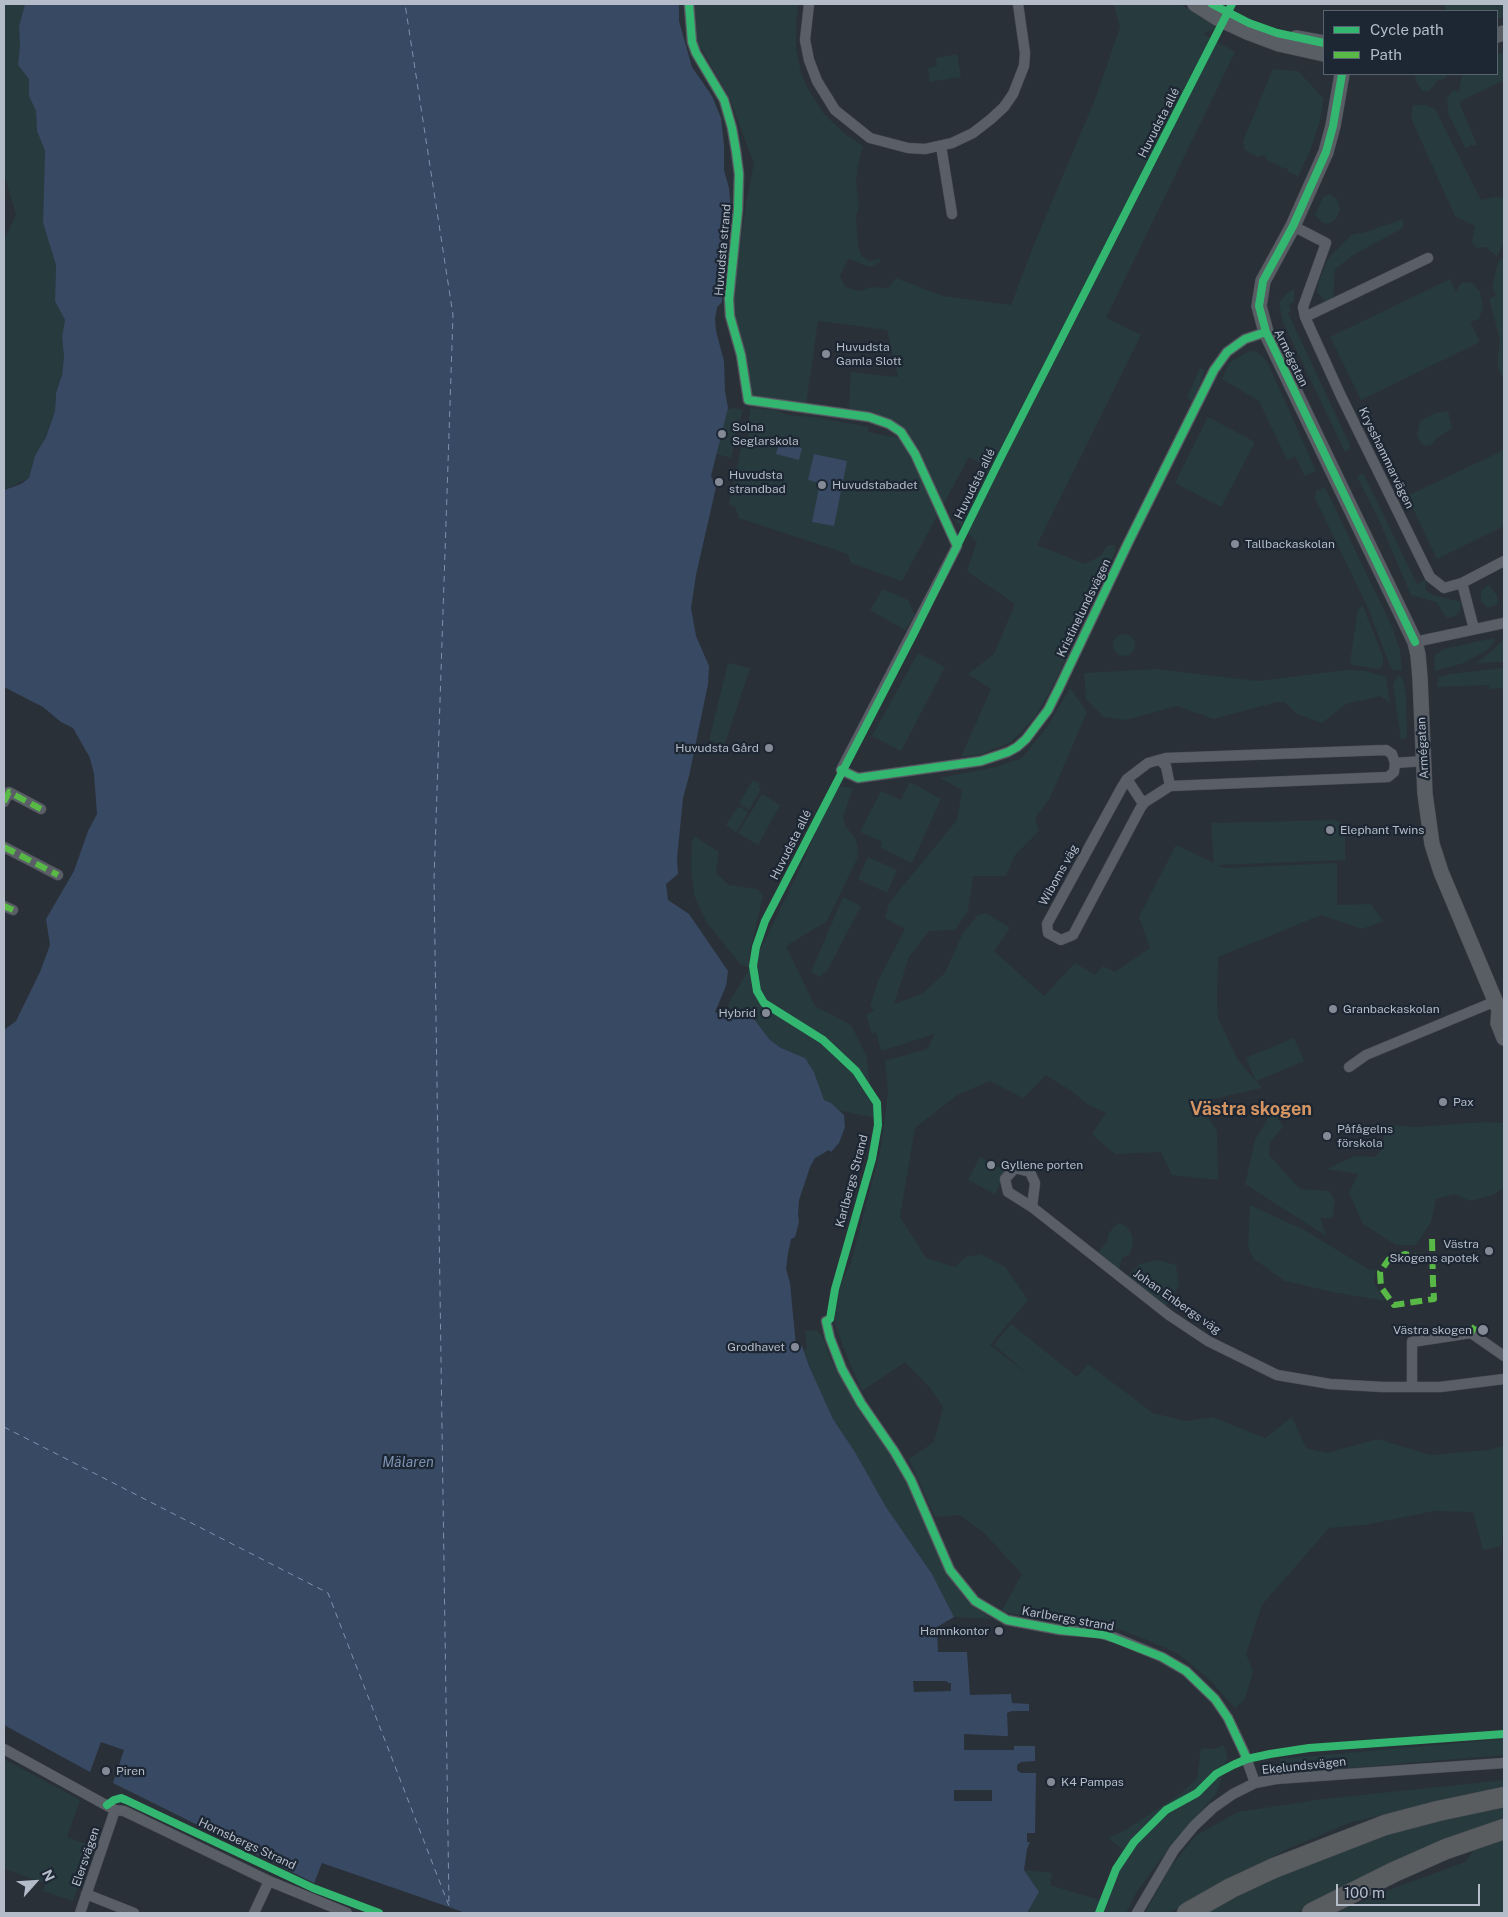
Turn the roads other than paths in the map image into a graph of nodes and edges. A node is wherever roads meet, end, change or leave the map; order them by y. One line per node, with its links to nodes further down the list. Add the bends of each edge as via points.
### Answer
1 (689, 4): 27 (street, Huvudsta strand, via 692,42 724,100 736,151 738,210 729,299 748,400 870,417 890,424 901,432 915,454 957,546)
2 (809, 4): 13 (street, via 805,40 809,60 817,81 835,110 870,138 908,148)
3 (1018, 4): 13 (street, via 1025,53 1024,66 1013,94 991,120 973,133)
4 (1195, 4): 7 (street, via 1217,18)
5 (1212, 4): 6 (street, via 1277,33)
6 (1323, 43)
7 (1279, 44): 8 (street); 9 (street)
8 (1323, 54)
9 (1323, 64)
10 (1330, 75): 12 (street)
11 (1342, 75): 12 (street, Armégatan)
12 (1339, 92): 15 (street, Armégatan, via 1326,152)
13 (941, 146): 14 (street)
14 (952, 214)
15 (1293, 226): 17 (street, via 1326,243 1303,307); 18 (street, Armégatan, via 1263,281 1259,306)
16 (1428, 258): 17 (street)
17 (1305, 317): 20 (street, Krysshammarvägen, via 1430,577 1444,588)
18 (1266, 332): 23 (street, Armégatan); 27 (street, Kristinelundsvägen, via 1245,338 1227,352 1214,370 1048,710 1026,739 1017,748 981,761 858,778)
19 (1504, 562): 20 (street, Krysshammarvägen)
20 (1462, 583): 22 (street)
21 (1504, 623): 22 (street)
22 (1474, 629): 23 (street)
23 (1415, 642): 25 (street, Armégatan)
24 (1160, 760): 26 (street, Wiboms väg, via 1386,750 1392,754); 28 (street, Wiboms väg, via 1148,763); 29 (street, via 1166,766)
25 (1424, 761): 26 (street); 35 (street, Armégatan, via 1432,844)
26 (1395, 763): 29 (street, via 1394,772 1388,777)
27 (841, 770)
28 (1127, 780): 31 (street); 31 (street, Wiboms väg, via 1047,924 1048,933 1062,940 1073,935)
29 (1170, 786): 31 (street, Wiboms väg)
30 (4, 802): 32 (street, via 9,792)
31 (1145, 802)
32 (41, 809)
33 (4, 847): 34 (street)
34 (58, 874)
35 (1500, 1008): 36 (street, Armégatan, via 1498,1023); 37 (street, via 1366,1055)
36 (1504, 1038)
37 (1349, 1066)
38 (1032, 1207): 42 (street, Johan Enbergs väg, via 1169,1315 1208,1341 1277,1375 1330,1384)
39 (826, 1321): 45 (street, Karlbergs strand, via 842,1369 911,1480 950,1570 975,1601 1007,1620 1116,1638 1186,1671 1228,1718)
40 (1504, 1356): 42 (street, via 1471,1334 1412,1342)
41 (1504, 1379): 42 (street, Johan Enbergs väg)
42 (1412, 1387)
43 (4, 1749): 47 (street, Hornsbergs Strand)
44 (1504, 1763): 45 (street, Ekelundsvägen, via 1276,1778)
45 (1255, 1783): 55 (street, Ekelundsvägen, via 1213,1808 1194,1826 1174,1850)
46 (1504, 1797): 56 (highway, via 1385,1825 1274,1868)
47 (115, 1810): 49 (street, Hornsbergs Strand, via 124,1811); 50 (street, Elersvägen)
48 (1504, 1829): 57 (highway, via 1446,1849)
49 (269, 1881): 53 (street); 54 (street, Hornsbergs Strand)
50 (86, 1894): 51 (street, Elersvägen); 52 (street)
51 (80, 1913)
52 (134, 1913)
53 (254, 1913)
54 (347, 1913)
55 (1137, 1913)
56 (1187, 1913)
57 (1312, 1913)

